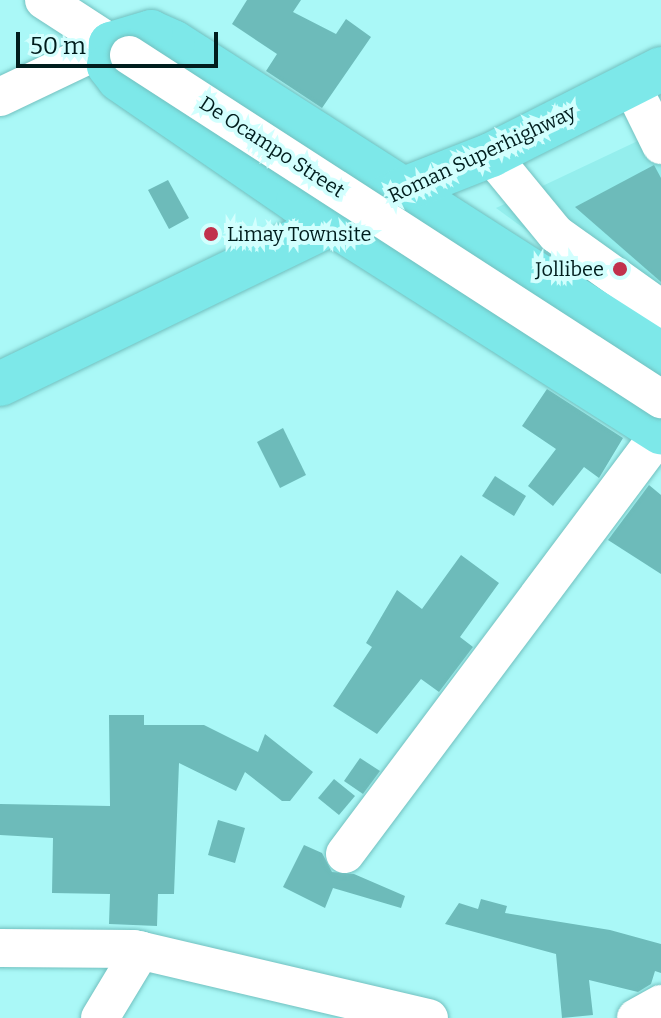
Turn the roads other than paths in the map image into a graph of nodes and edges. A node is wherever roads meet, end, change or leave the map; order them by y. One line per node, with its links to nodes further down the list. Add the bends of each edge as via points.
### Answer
1 (44, 0): 2 (street, De Ocampo Street)
2 (120, 49): 4 (street); 7 (main road, via 145,32 158,34); 8 (main road, via 109,66 119,79); 12 (street, De Ocampo Street, bridge)
3 (646, 76): 5 (street); 6 (main road, Roman Superhighway)
4 (0, 97)
5 (661, 145)
6 (491, 155): 7 (main road, Roman Superhighway); 9 (street, via 556,234)
7 (402, 190): 8 (main road, Roman Superhighway); 10 (main road)
8 (335, 224): 11 (main road, Roman Superhighway); 13 (main road)
9 (661, 309)
10 (661, 354)
11 (0, 384)
12 (661, 399)
13 (661, 432): 14 (street)
14 (345, 854)
15 (0, 948): 16 (street)
16 (141, 950): 18 (street); 19 (street)
17 (661, 1004): 20 (street)
18 (100, 1018)
19 (429, 1018)
20 (636, 1018)

